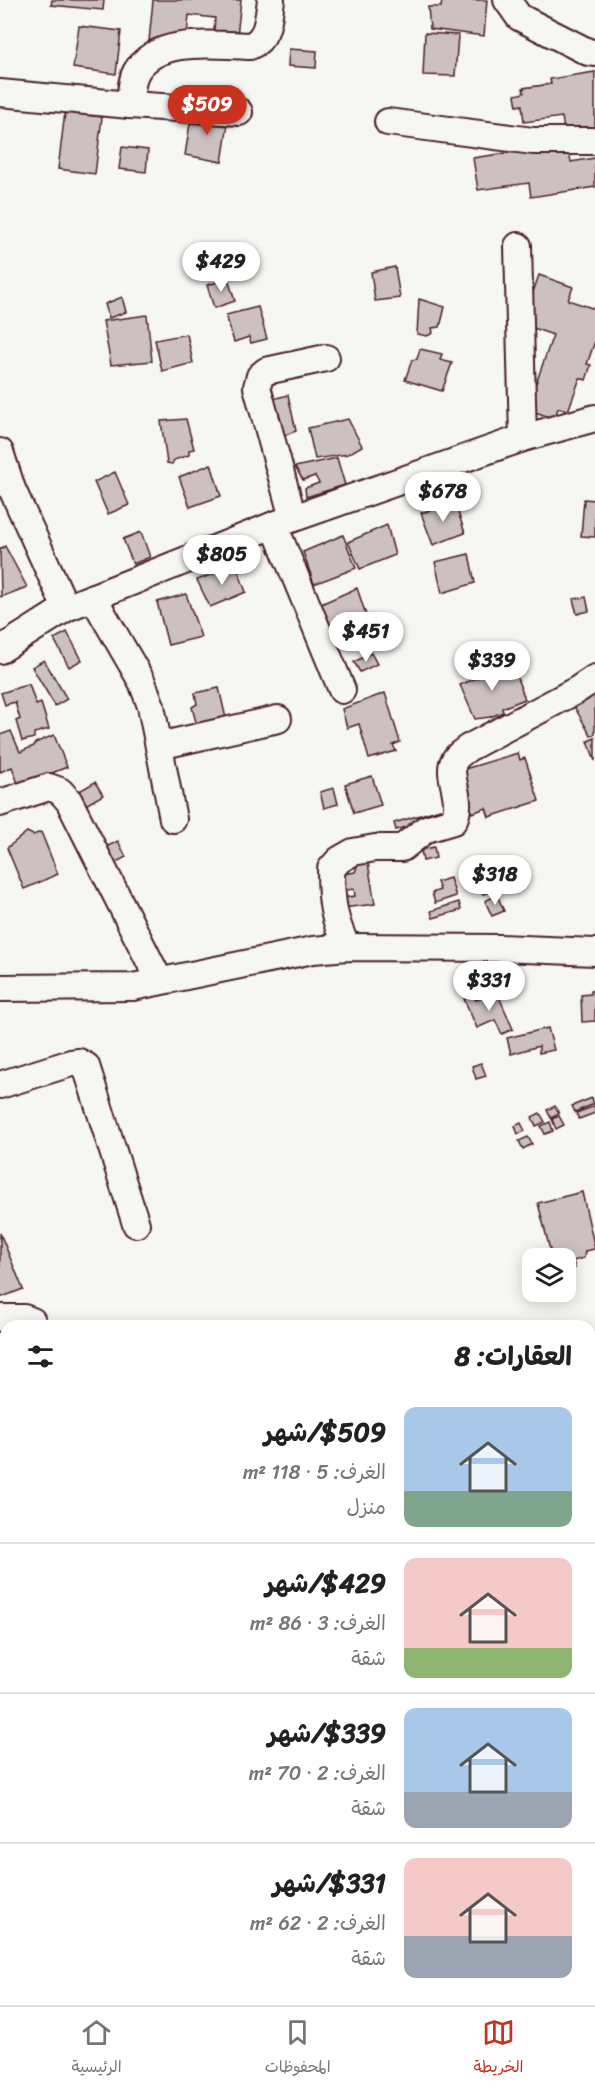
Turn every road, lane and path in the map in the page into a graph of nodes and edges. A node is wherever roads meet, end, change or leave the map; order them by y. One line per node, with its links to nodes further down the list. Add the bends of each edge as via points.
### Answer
1 (271, 0): 5 (street, via 262,39 250,46 179,46 143,63 134,75)
2 (507, 0): 3 (street, via 519,17)
3 (595, 53)
4 (0, 93): 5 (street)
5 (130, 105): 6 (street)
6 (239, 112)
7 (388, 122): 8 (street, via 533,141)
8 (595, 141)
9 (518, 246): 12 (street)
10 (326, 358): 14 (street, via 266,371 257,387)
11 (595, 417): 12 (street)
12 (523, 438): 14 (street)
13 (0, 452): 16 (street, via 12,489)
14 (283, 522): 15 (street); 19 (street)
15 (93, 597): 16 (street); 21 (street, via 142,682)
16 (66, 608): 17 (street)
17 (0, 650)
18 (595, 678): 24 (street, via 455,758 452,766 458,807 453,821 426,829 402,848 352,852 339,860 331,869 331,898 336,924)
19 (342, 690)
20 (278, 719): 21 (street)
21 (159, 746): 23 (street)
22 (0, 803): 26 (street, via 49,787 60,791 69,801)
23 (173, 819)
24 (347, 947): 25 (street); 26 (street)
25 (595, 952)
26 (159, 980): 27 (street, via 118,988)
27 (0, 988)
28 (0, 1085): 29 (street, via 71,1063 86,1066)
29 (136, 1224)
30 (0, 1318): 31 (street)
31 (28, 1320)

